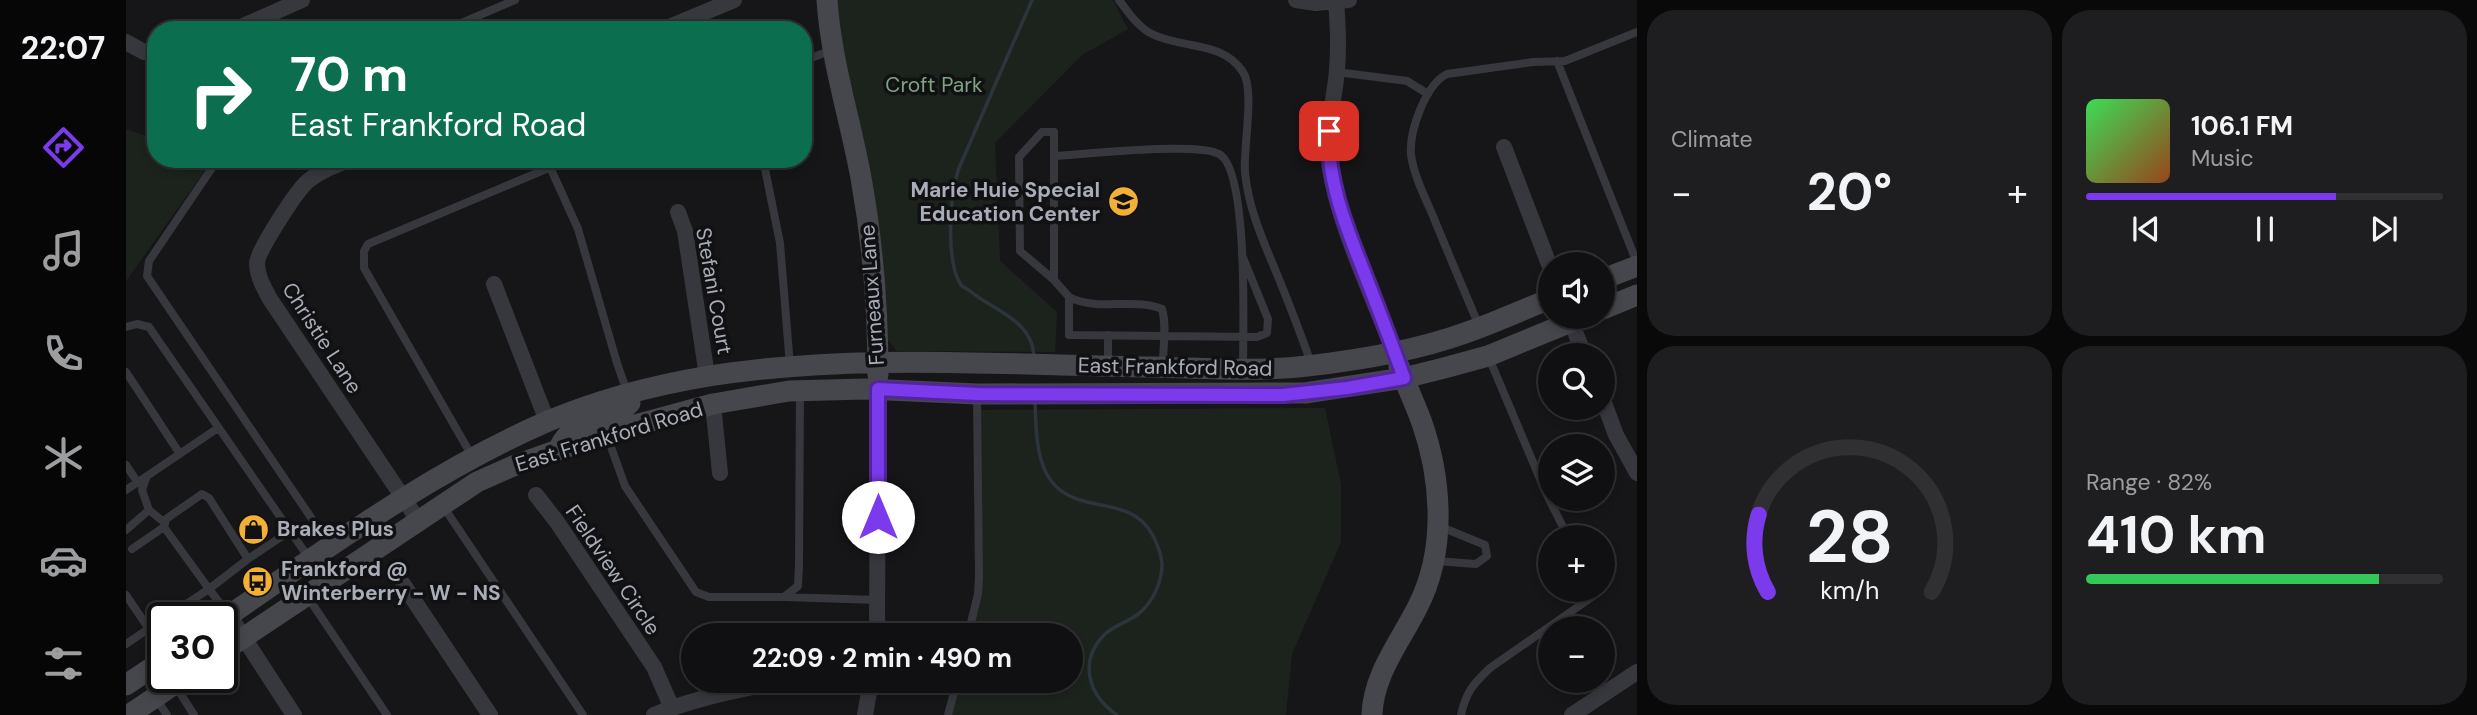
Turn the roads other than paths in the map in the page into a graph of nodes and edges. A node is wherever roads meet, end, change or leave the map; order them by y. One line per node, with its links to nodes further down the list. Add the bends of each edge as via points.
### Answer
1 (302, 0): 8 (street)
2 (515, 0): 9 (lane)
3 (734, 0): 10 (street)
4 (827, 0): 13 (main road, Furneaux Lane)
5 (1119, 0): 48 (lane, via 1152,34 1212,50 1243,72 1248,99 1245,173 1251,205)
6 (1296, 0): 7 (street)
7 (1343, 1): 17 (street)
8 (254, 21)
9 (465, 21)
10 (684, 21)
11 (1637, 32): 16 (lane)
12 (126, 42): 14 (street)
13 (832, 50): 15 (lane); 45 (main road, Furneaux Lane, via 861,176 874,259)
14 (147, 52)
15 (812, 58)
16 (1558, 61): 18 (lane, via 1447,74); 29 (lane)
17 (1337, 72): 18 (lane, via 1407,80); 43 (street, via 1328,149 1332,181)
18 (1428, 94): 38 (lane, via 1411,141 1415,170)
19 (1504, 147): 27 (street)
20 (1054, 156): 28 (lane, via 1168,149 1206,149 1222,155 1229,165 1241,220); 31 (lane); 31 (lane, via 1054,132 1042,132 1019,157 1020,251)
21 (212, 168): 83 (lane, via 149,261 147,275)
22 (331, 168): 74 (street, Christie Lane, via 300,189 264,245 257,261 259,276)
23 (548, 168): 66 (lane, via 368,244 364,251 364,268)
24 (550, 168): 56 (lane, via 578,229 617,363)
25 (765, 168): 46 (lane, via 780,243)
26 (678, 212): 52 (street, Stefani Court, via 685,231)
27 (1544, 252)
28 (1242, 254): 42 (lane); 42 (lane, via 1268,319 1267,333)
29 (1637, 265): 30 (main road)
30 (1615, 274)
31 (1054, 280): 34 (lane)
32 (494, 284): 61 (street)
33 (1637, 295): 36 (main road)
34 (1069, 297): 40 (lane, via 1069,335); 41 (lane, via 1082,304 1150,304 1162,309)
35 (1538, 304): 38 (main road, East Frankford Road)
36 (1615, 304)
37 (126, 327): 62 (lane, via 149,327)
38 (1479, 328): 43 (main road, East Frankford Road)
39 (1553, 329): 44 (main road, East Frankford Road)
40 (1108, 335): 41 (lane); 47 (lane)
41 (1163, 336): 42 (lane); 49 (lane)
42 (1243, 337): 50 (lane)
43 (1394, 352): 48 (main road, East Frankford Road); 53 (main road)
44 (1488, 356): 53 (main road, East Frankford Road); 79 (lane)
45 (878, 363): 46 (main road, East Frankford Road); 47 (main road, East Frankford Road); 54 (main road, Furneaux Lane)
46 (790, 366): 52 (main road, East Frankford Road)
47 (1108, 366): 49 (main road, East Frankford Road)
48 (1312, 366): 50 (main road, East Frankford Road)
49 (1163, 368): 50 (main road, East Frankford Road)
50 (1242, 369): 58 (main road, via 1240,376 1230,381)
51 (126, 372): 65 (lane)
52 (707, 376): 56 (main road, East Frankford Road)
53 (1404, 378): 58 (main road, East Frankford Road, via 1305,393); 80 (main road, via 1430,454)
54 (878, 389): 55 (main road, East Frankford Road); 57 (main road, East Frankford Road); 93 (street, Furneaux Lane)
55 (800, 391): 59 (main road, East Frankford Road); 92 (lane, via 799,565 797,586)
56 (633, 393): 61 (main road, East Frankford Road); 64 (main road, via 624,409 573,430)
57 (984, 394): 58 (main road, East Frankford Road); 99 (lane, via 979,577)
58 (1181, 394)
59 (712, 404): 63 (main road, East Frankford Road); 68 (street)
60 (1610, 420): 69 (street)
61 (547, 421): 66 (main road, East Frankford Road)
62 (218, 428): 65 (lane); 82 (lane)
63 (606, 433): 64 (main road, East Frankford Road); 92 (lane, via 625,486 696,592 709,597)
64 (559, 450): 75 (main road, East Frankford Road, via 477,482)
65 (180, 454): 70 (lane)
66 (473, 459): 74 (main road, East Frankford Road)
67 (126, 465): 71 (lane)
68 (720, 473)
69 (1637, 473)
70 (147, 476): 71 (lane); 76 (lane, via 142,490)
71 (138, 482): 72 (lane)
72 (126, 490)
73 (536, 495): 114 (street, Fieldview Circle, via 654,667)
74 (404, 499): 77 (street, Christie Lane); 83 (main road, East Frankford Road)
75 (441, 503): 77 (main road, East Frankford Road); 120 (lane)
76 (149, 510): 78 (lane); 81 (lane)
77 (418, 520): 91 (main road, East Frankford Road)
78 (165, 525): 84 (lane); 85 (lane, via 166,519 202,494); 89 (lane)
79 (1562, 525)
80 (1438, 526): 87 (main road); 87 (lane, via 1485,545 1487,556 1476,564)
81 (126, 530)
82 (290, 530): 85 (lane); 86 (lane)
83 (331, 547): 86 (main road, East Frankford Road)
84 (132, 549)
85 (248, 559): 89 (lane)
86 (311, 560): 97 (main road, East Frankford Road)
87 (1433, 561): 124 (main road, via 1418,607 1384,668)
88 (403, 584): 119 (street)
89 (209, 589): 94 (lane); 95 (lane)
90 (126, 595): 100 (lane)
91 (306, 595): 103 (main road, East Frankford Road); 118 (lane)
92 (784, 597): 93 (lane)
93 (878, 600): 98 (street, Furneaux Lane)
94 (190, 602)
95 (216, 602)
96 (1585, 602): 125 (lane, via 1490,668 1465,696)
97 (238, 608)
98 (877, 623)
99 (971, 623)
100 (147, 626)
101 (147, 630): 105 (lane)
102 (238, 633): 103 (street)
103 (242, 638): 104 (main road, East Frankford Road); 117 (street)
104 (238, 641)
105 (126, 644)
106 (147, 671): 108 (main road)
107 (1637, 672): 126 (street)
108 (126, 685)
109 (184, 693): 116 (lane)
110 (726, 693): 114 (street)
111 (869, 693): 122 (street)
112 (954, 693): 123 (lane)
113 (161, 706): 115 (main road)
114 (672, 708): 121 (street)
115 (129, 715)
116 (194, 715)
117 (294, 715)
118 (387, 715)
119 (491, 715)
120 (583, 715)
121 (654, 715)
122 (865, 715)
123 (948, 715)
124 (1372, 715)
125 (1461, 715)
126 (1572, 715)

